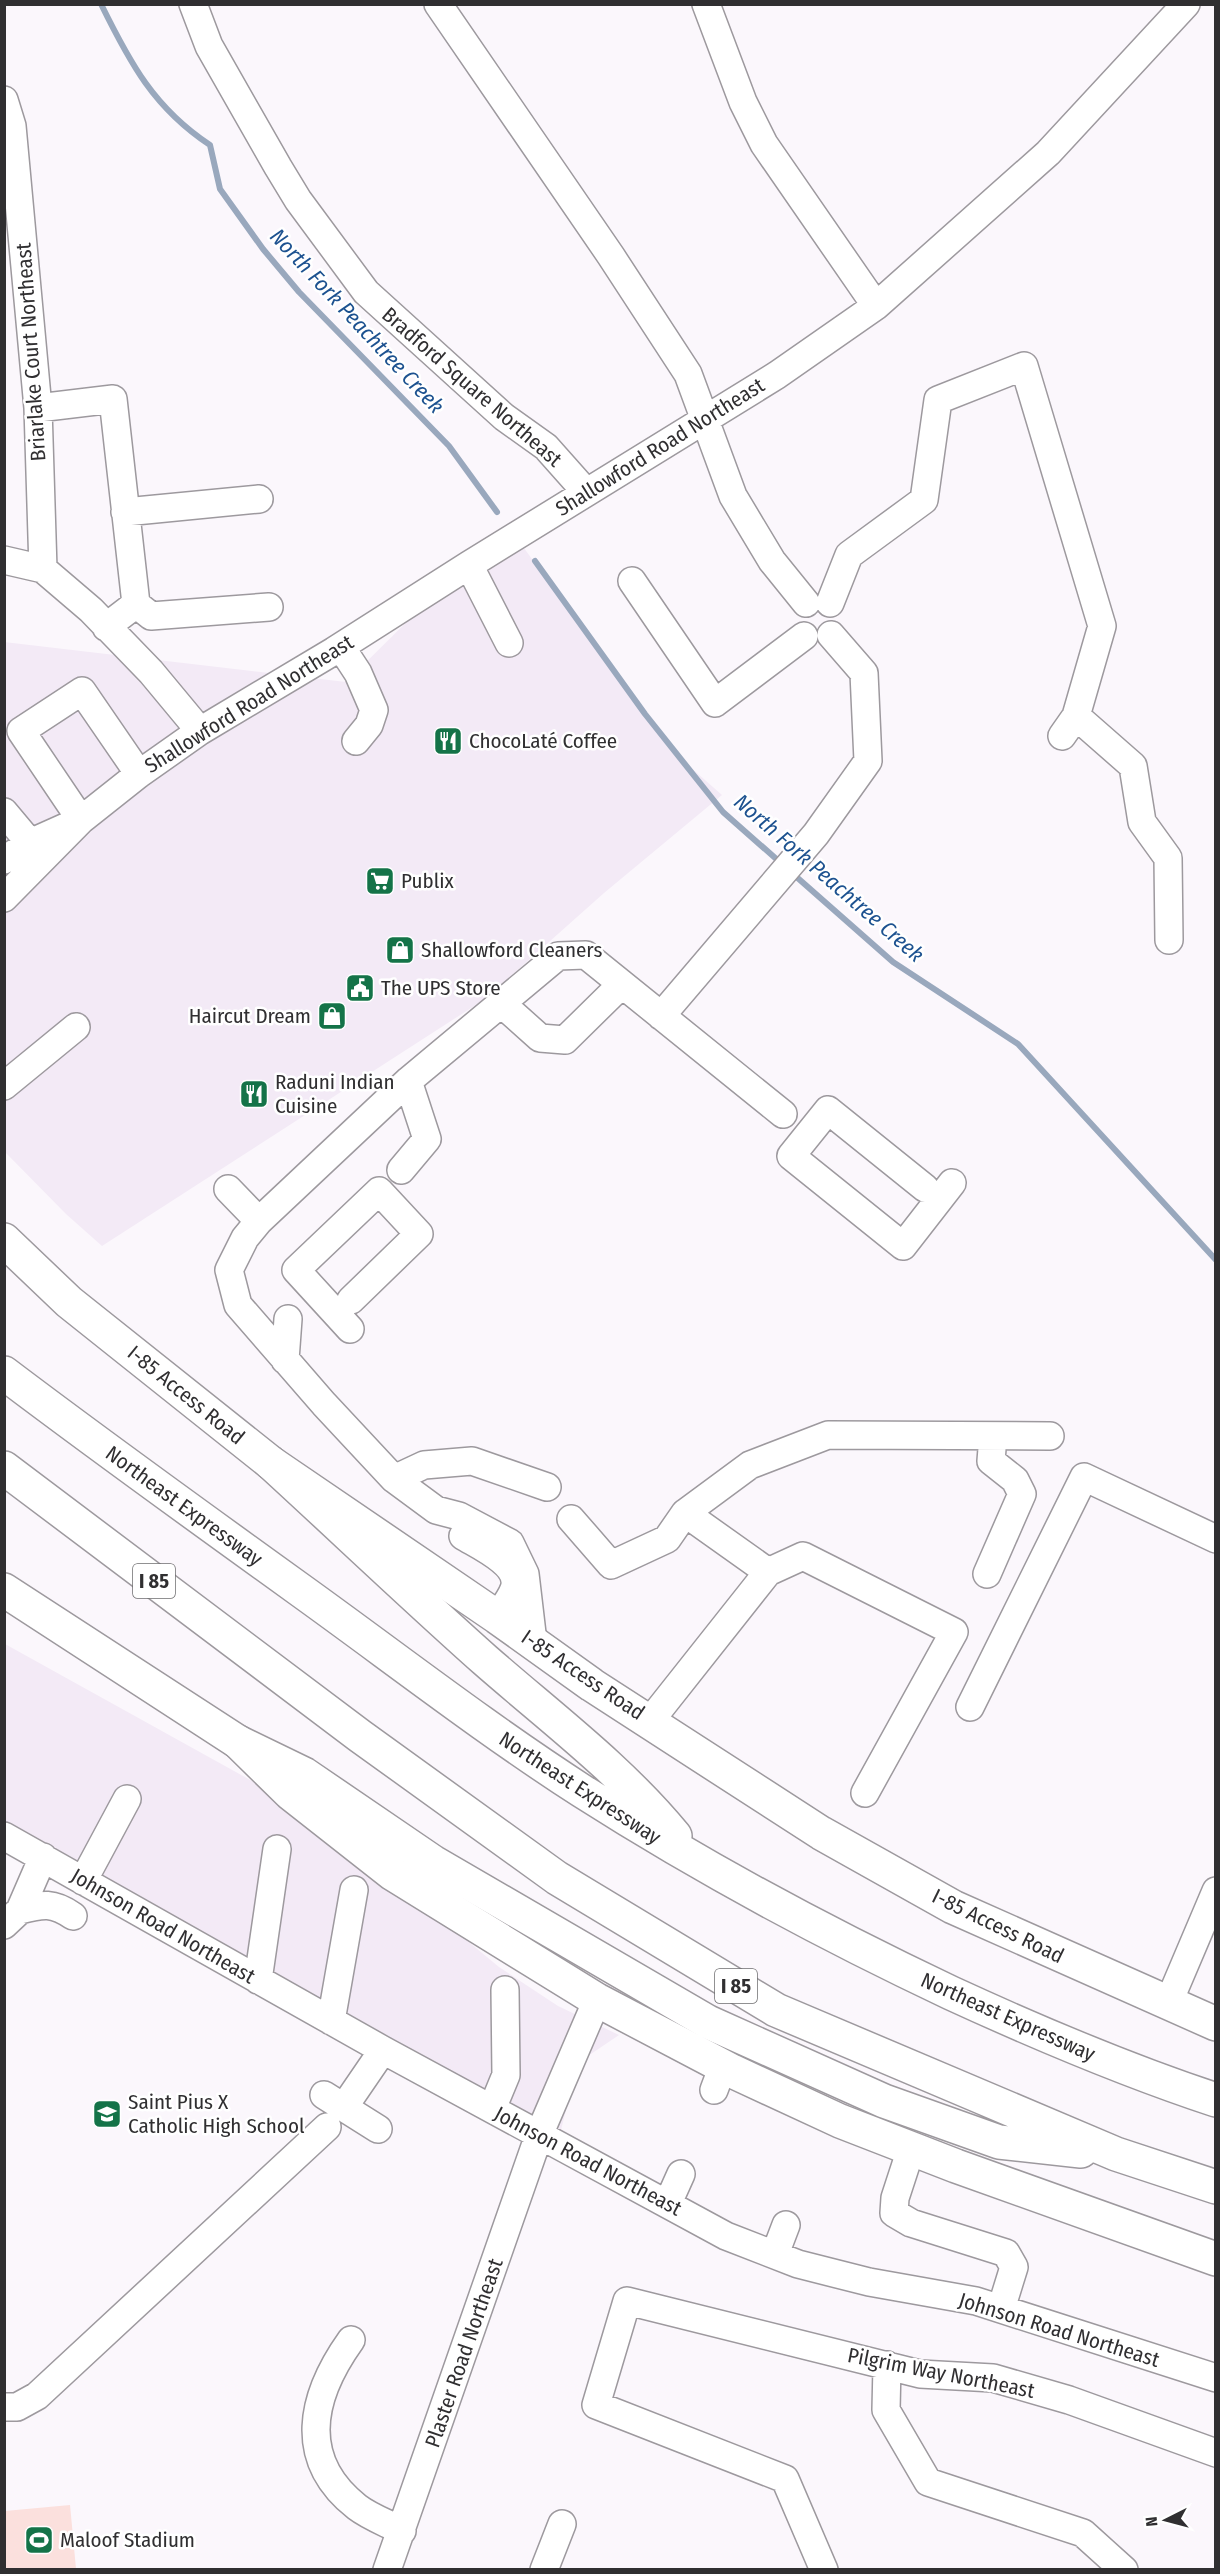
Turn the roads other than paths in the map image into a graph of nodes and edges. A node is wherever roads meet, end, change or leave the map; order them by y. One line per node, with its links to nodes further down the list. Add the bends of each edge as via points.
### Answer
1 (193, 4): 10 (street, Bradford Square Northeast, via 208,46 278,167 366,292 504,417 546,447)
2 (438, 4): 9 (street, via 612,256 688,374)
3 (706, 4): 7 (street, via 743,102 764,144)
4 (1186, 4): 7 (street, Shallowford Road Northeast, via 1048,153)
5 (4, 100): 6 (street, Briarlake Court Northeast, via 12,126)
6 (10, 148): 8 (street, Briarlake Court Northeast)
7 (876, 306): 9 (street, Shallowford Road Northeast)
8 (38, 408): 12 (street, via 113,399); 15 (street, Briarlake Court Northeast)
9 (705, 419): 10 (street, Shallowford Road Northeast); 17 (street, via 733,496 772,561)
10 (586, 492): 14 (street, Shallowford Road Northeast)
11 (259, 499): 12 (street)
12 (125, 512): 18 (street)
13 (4, 560): 15 (street)
14 (469, 565): 22 (street); 23 (street, Shallowford Road Northeast)
15 (43, 569): 20 (street)
16 (632, 581): 21 (street, via 715,703)
17 (808, 596): 21 (street, via 798,612 797,625); 21 (street, via 837,616 835,629); 32 (street, via 849,555 924,500 938,400 1024,366 1102,626 1069,726 1133,766 1142,822 1168,858)
18 (136, 604): 19 (street, via 151,616); 20 (street)
19 (268, 607)
20 (106, 627): 24 (street, via 151,672)
21 (817, 635): 35 (street, via 864,673 868,761 816,834)
22 (509, 643)
23 (341, 647): 24 (street, Shallowford Road Northeast); 25 (street, via 374,711)
24 (200, 731): 26 (street, Shallowford Road Northeast)
25 (356, 741)
26 (139, 774): 28 (street, Shallowford Road Northeast); 28 (street, via 82,691 21,731)
27 (4, 812): 29 (street)
28 (81, 820): 29 (street, Shallowford Road Northeast); 31 (street, Shallowford Road Northeast)
29 (30, 843): 30 (street, Shallowford Road Northeast)
30 (4, 860)
31 (4, 898)
32 (1169, 940)
33 (621, 986): 34 (street, via 586,955 558,956); 34 (street, via 565,1040 540,1038); 35 (street)
34 (502, 1004): 37 (street)
35 (661, 1016): 39 (street)
36 (76, 1027): 38 (street)
37 (408, 1081): 40 (street, via 427,1139); 44 (street)
38 (4, 1086)
39 (783, 1114)
40 (401, 1170)
41 (952, 1184): 42 (street, via 903,1246 791,1156 828,1110)
42 (925, 1188)
43 (228, 1189): 44 (street)
44 (259, 1221): 49 (street, via 245,1238 229,1270 238,1305)
45 (4, 1240): 53 (main road, I-85 Access Road, via 69,1302)
46 (351, 1300): 48 (street, via 419,1234 379,1191 296,1270)
47 (288, 1319): 49 (street)
48 (350, 1329)
49 (285, 1359): 55 (street)
50 (4, 1373): 74 (main road, Northeast Expressway, via 456,1705 573,1785)
51 (993, 1436): 52 (street); 57 (street, via 828,1435 750,1466); 62 (street, via 991,1461 1015,1480 1022,1494)
52 (1050, 1436)
53 (271, 1464): 64 (main road, I-85 Access Road); 74 (main road, via 485,1660 592,1751 656,1813)
54 (4, 1468): 93 (main road, I 85, via 360,1736 557,1878 776,2010)
55 (394, 1479): 56 (street, via 424,1465 472,1461); 59 (street, via 436,1510)
56 (547, 1487)
57 (685, 1513): 58 (street, via 667,1539 611,1565); 61 (street)
58 (572, 1519)
59 (478, 1526): 64 (street, via 516,1579); 65 (street, via 510,1544 525,1574)
60 (1215, 1539): 66 (street, via 1084,1478)
61 (768, 1572): 67 (street); 69 (street, via 804,1556 954,1632)
62 (987, 1574)
63 (4, 1590): 68 (main road)
64 (497, 1617): 65 (main road, I-85 Access Road)
65 (533, 1642): 67 (main road, I-85 Access Road)
66 (970, 1707)
67 (650, 1721): 83 (main road, I-85 Access Road, via 821,1833 953,1907)
68 (238, 1742): 82 (main road, via 290,1793 393,1874); 93 (main road, via 304,1774 433,1862 708,2022 884,2101 999,2142)
69 (865, 1793)
70 (127, 1799): 75 (street)
71 (4, 1836): 73 (street, Johnson Road Northeast)
72 (277, 1849): 80 (street)
73 (43, 1857): 75 (street, Johnson Road Northeast); 79 (street)
74 (695, 1861): 87 (main road, Northeast Expressway, via 818,1929 1045,2036)
75 (83, 1881): 80 (street, Johnson Road Northeast)
76 (354, 1890): 84 (street)
77 (1215, 1891): 83 (street)
78 (74, 1916): 79 (street, via 59,1906 40,1905)
79 (12, 1917)
80 (258, 1980): 84 (street, Johnson Road Northeast)
81 (505, 1990): 89 (street, via 506,2075)
82 (597, 2000): 91 (street, Plaster Road Northeast); 92 (main road, via 718,2078)
83 (1168, 2004): 85 (main road, I-85 Access Road)
84 (331, 2022): 86 (street, Johnson Road Northeast)
85 (1215, 2024)
86 (383, 2050): 88 (street); 89 (street, Johnson Road Northeast)
87 (1215, 2100)
88 (331, 2109): 90 (street); 104 (street, via 37,2396 17,2407)
89 (492, 2109): 91 (street, Johnson Road Northeast)
90 (378, 2129)
91 (539, 2135): 96 (street, Johnson Road Northeast); 107 (street, Plaster Road Northeast)
92 (911, 2149): 99 (main road); 100 (street, via 894,2213 911,2223 1006,2253 1014,2267)
93 (1116, 2154): 95 (main road, I 85)
94 (681, 2175): 96 (street)
95 (1215, 2187)
96 (668, 2203): 98 (street, Johnson Road Northeast, via 726,2236)
97 (786, 2225): 98 (street)
98 (775, 2254): 100 (street, Johnson Road Northeast, via 798,2264 869,2282)
99 (1215, 2259)
100 (1001, 2309): 103 (street, Johnson Road Northeast)
101 (351, 2340): 107 (street, via 336,2361 322,2393 315,2438 318,2454 338,2490 359,2508)
102 (888, 2365): 105 (street, Pilgrim Way Northeast, via 920,2374 993,2379 1069,2400); 110 (street, Pilgrim Way Northeast, via 627,2301 596,2405 785,2479); 111 (street, via 886,2410 928,2482 1083,2533)
103 (1215, 2378)
104 (4, 2407)
105 (1215, 2453)
106 (562, 2524): 109 (street)
107 (402, 2531): 108 (street, Plaster Road Northeast)
108 (387, 2570)
109 (544, 2570)
110 (824, 2570)
111 (1124, 2570)

